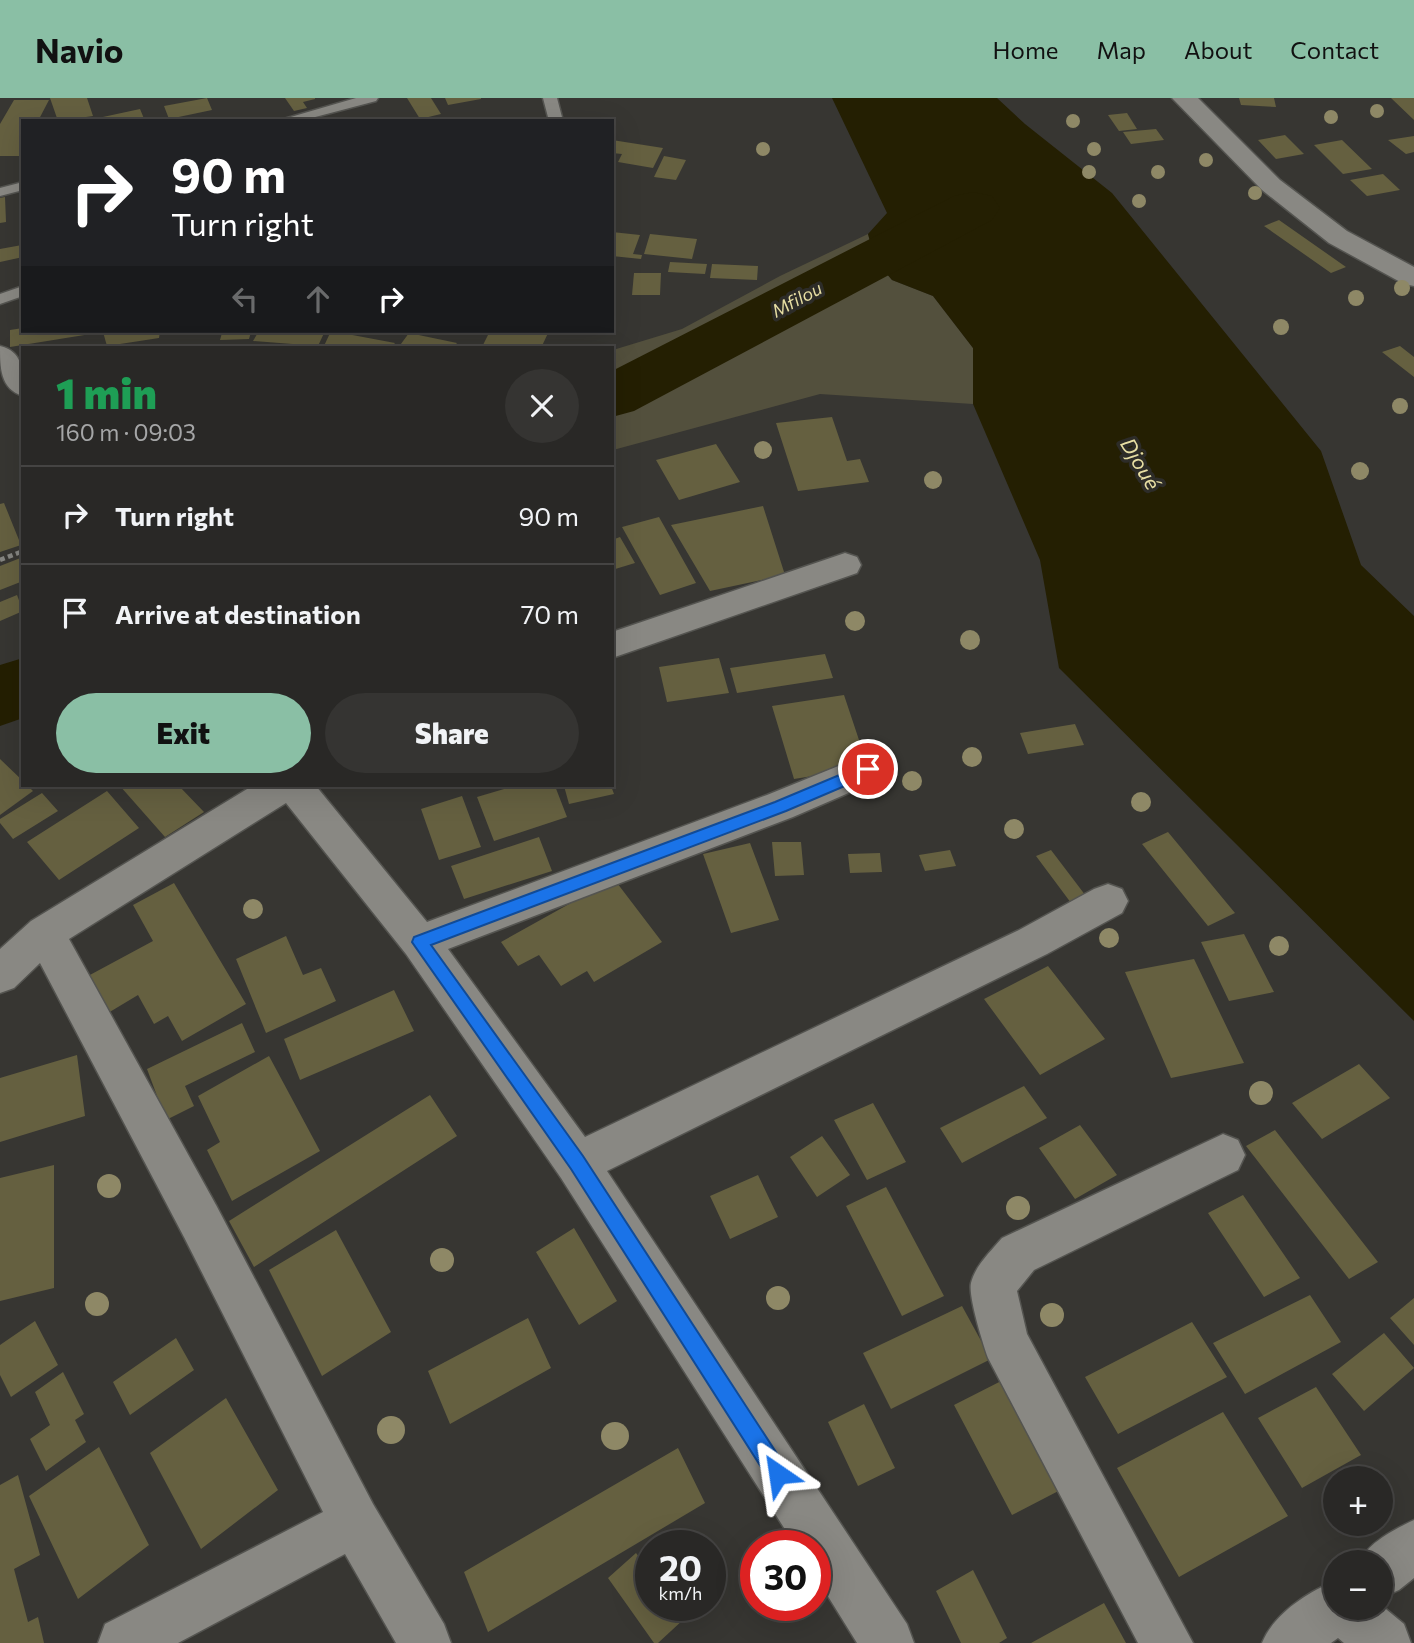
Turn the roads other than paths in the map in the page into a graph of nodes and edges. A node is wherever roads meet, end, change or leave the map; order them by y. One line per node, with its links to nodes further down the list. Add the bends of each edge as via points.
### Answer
1 (371, 98): 4 (lane)
2 (550, 98): 5 (lane)
3 (1184, 98): 8 (street, via 1271,185 1338,237)
4 (292, 119)
5 (555, 119)
6 (21, 187): 7 (lane)
7 (0, 192)
8 (1414, 278)
9 (21, 292): 10 (lane)
10 (0, 299)
11 (0, 358): 12 (street)
12 (21, 384)
13 (845, 565): 14 (street)
14 (614, 644)
15 (868, 769): 20 (street)
16 (280, 787): 19 (street)
17 (295, 787): 20 (street)
18 (1108, 901): 23 (street, via 1033,942)
19 (45, 933): 21 (street); 24 (street)
20 (420, 942): 23 (street)
21 (0, 975)
22 (1223, 1155): 32 (street, via 1018,1254 993,1285 1005,1342)
23 (577, 1163): 31 (street)
24 (355, 1521): 29 (street); 30 (street)
25 (1414, 1546): 26 (street)
26 (1393, 1563)
27 (1323, 1616): 33 (street)
28 (1357, 1620): 34 (street)
29 (124, 1643)
30 (425, 1643)
31 (888, 1643)
32 (1167, 1643)
33 (1288, 1643)
34 (1385, 1643)

